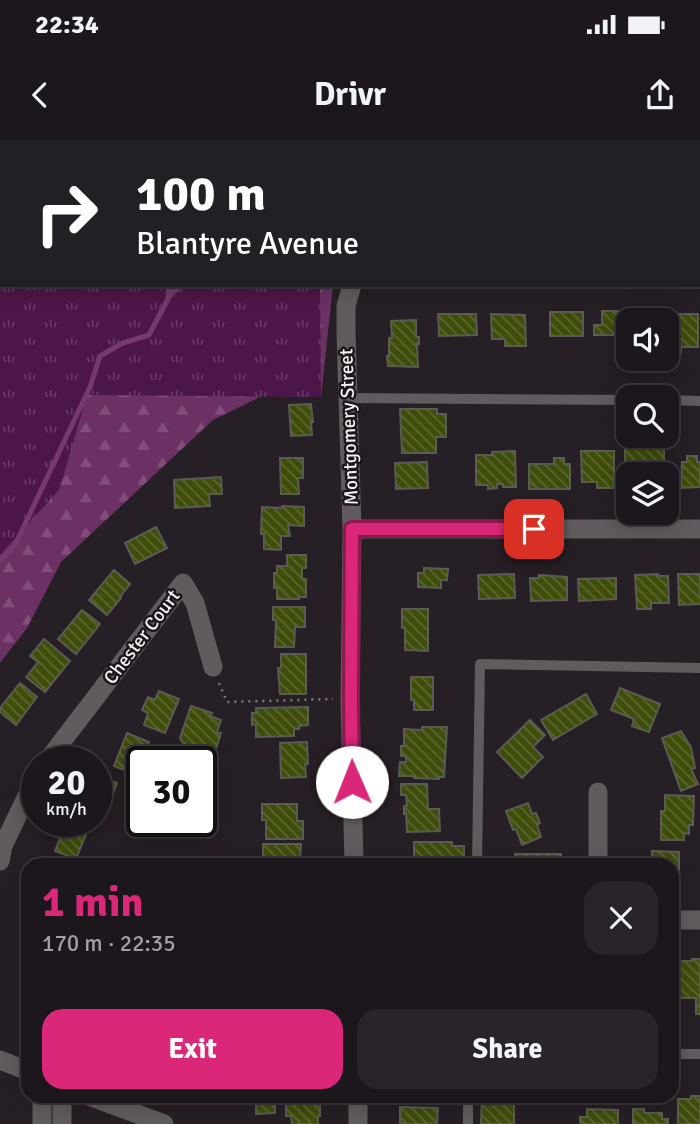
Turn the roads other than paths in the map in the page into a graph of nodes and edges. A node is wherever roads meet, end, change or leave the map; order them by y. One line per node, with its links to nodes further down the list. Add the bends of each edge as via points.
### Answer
1 (351, 287): 2 (street, Montgomery Street, via 346,306)
2 (347, 398): 3 (lane); 6 (street, Montgomery Street)
3 (616, 400)
4 (679, 400): 5 (lane)
5 (700, 401)
6 (352, 529): 7 (street); 13 (street, Montgomery Street)
7 (700, 529)
8 (213, 667): 10 (street, Chester Court, via 195,603 183,583)
9 (700, 668): 14 (lane, via 480,664)
10 (58, 746)
11 (598, 792): 15 (street)
12 (21, 808): 16 (street)
13 (354, 858)
14 (477, 858)
15 (598, 858)
16 (0, 861)
17 (679, 920): 18 (street)
18 (700, 920)
19 (679, 1054): 20 (lane)
20 (700, 1054)
21 (0, 1060): 22 (street)
22 (21, 1068)
23 (42, 1103): 28 (street)
24 (62, 1103): 29 (street)
25 (108, 1103): 30 (street)
26 (358, 1103): 31 (street)
27 (468, 1103): 32 (lane)
28 (42, 1124)
29 (62, 1124)
30 (164, 1124)
31 (358, 1124)
32 (468, 1124)

